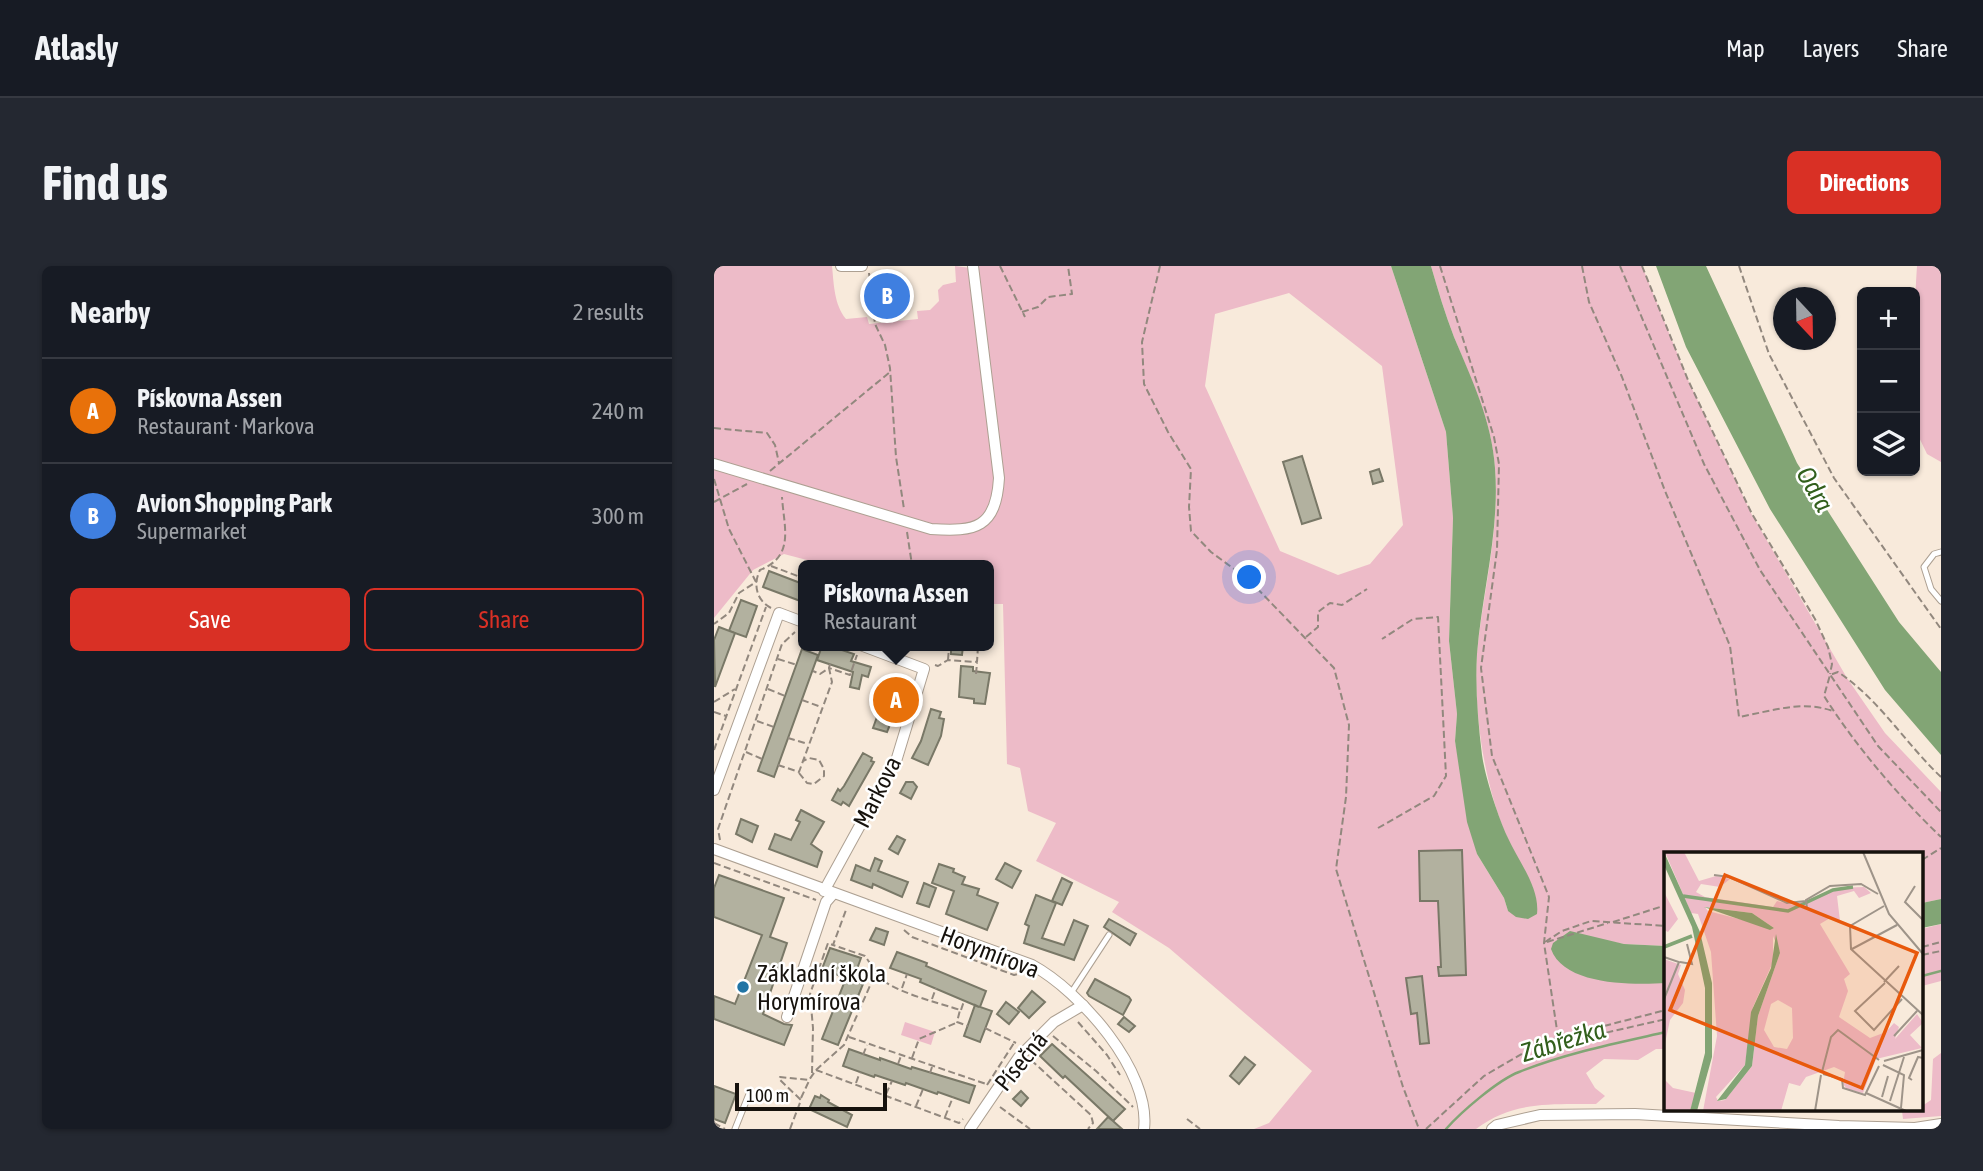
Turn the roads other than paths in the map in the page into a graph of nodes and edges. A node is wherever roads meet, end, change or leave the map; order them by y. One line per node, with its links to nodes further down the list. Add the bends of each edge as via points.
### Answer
1 (841, 266): 2 (street)
2 (862, 266)
3 (973, 266): 4 (street, via 999,478 991,515 975,528 931,529)
4 (714, 464)
5 (1941, 552): 6 (lane, via 1924,567 1931,589)
6 (1941, 601)
7 (798, 623): 9 (street, via 779,612)
8 (872, 651): 11 (street, Markova, via 924,669 897,758)
9 (714, 790)
10 (714, 849): 11 (street, Horymírova)
11 (828, 896): 13 (street, Horymírova, via 1032,965); 15 (street)
12 (1109, 935): 13 (lane)
13 (1071, 993): 14 (street, Horymírova)
14 (1083, 1005): 19 (street, Písečná, via 1054,1022 1019,1057); 20 (street, Horymírova, via 1129,1063 1144,1104)
15 (787, 1017)
16 (764, 1097): 18 (lane, via 749,1094)
17 (1941, 1124): 21 (street, via 1914,1128 1635,1114 1540,1115)
18 (735, 1129)
19 (970, 1129)
20 (1144, 1129)
21 (1492, 1129)

